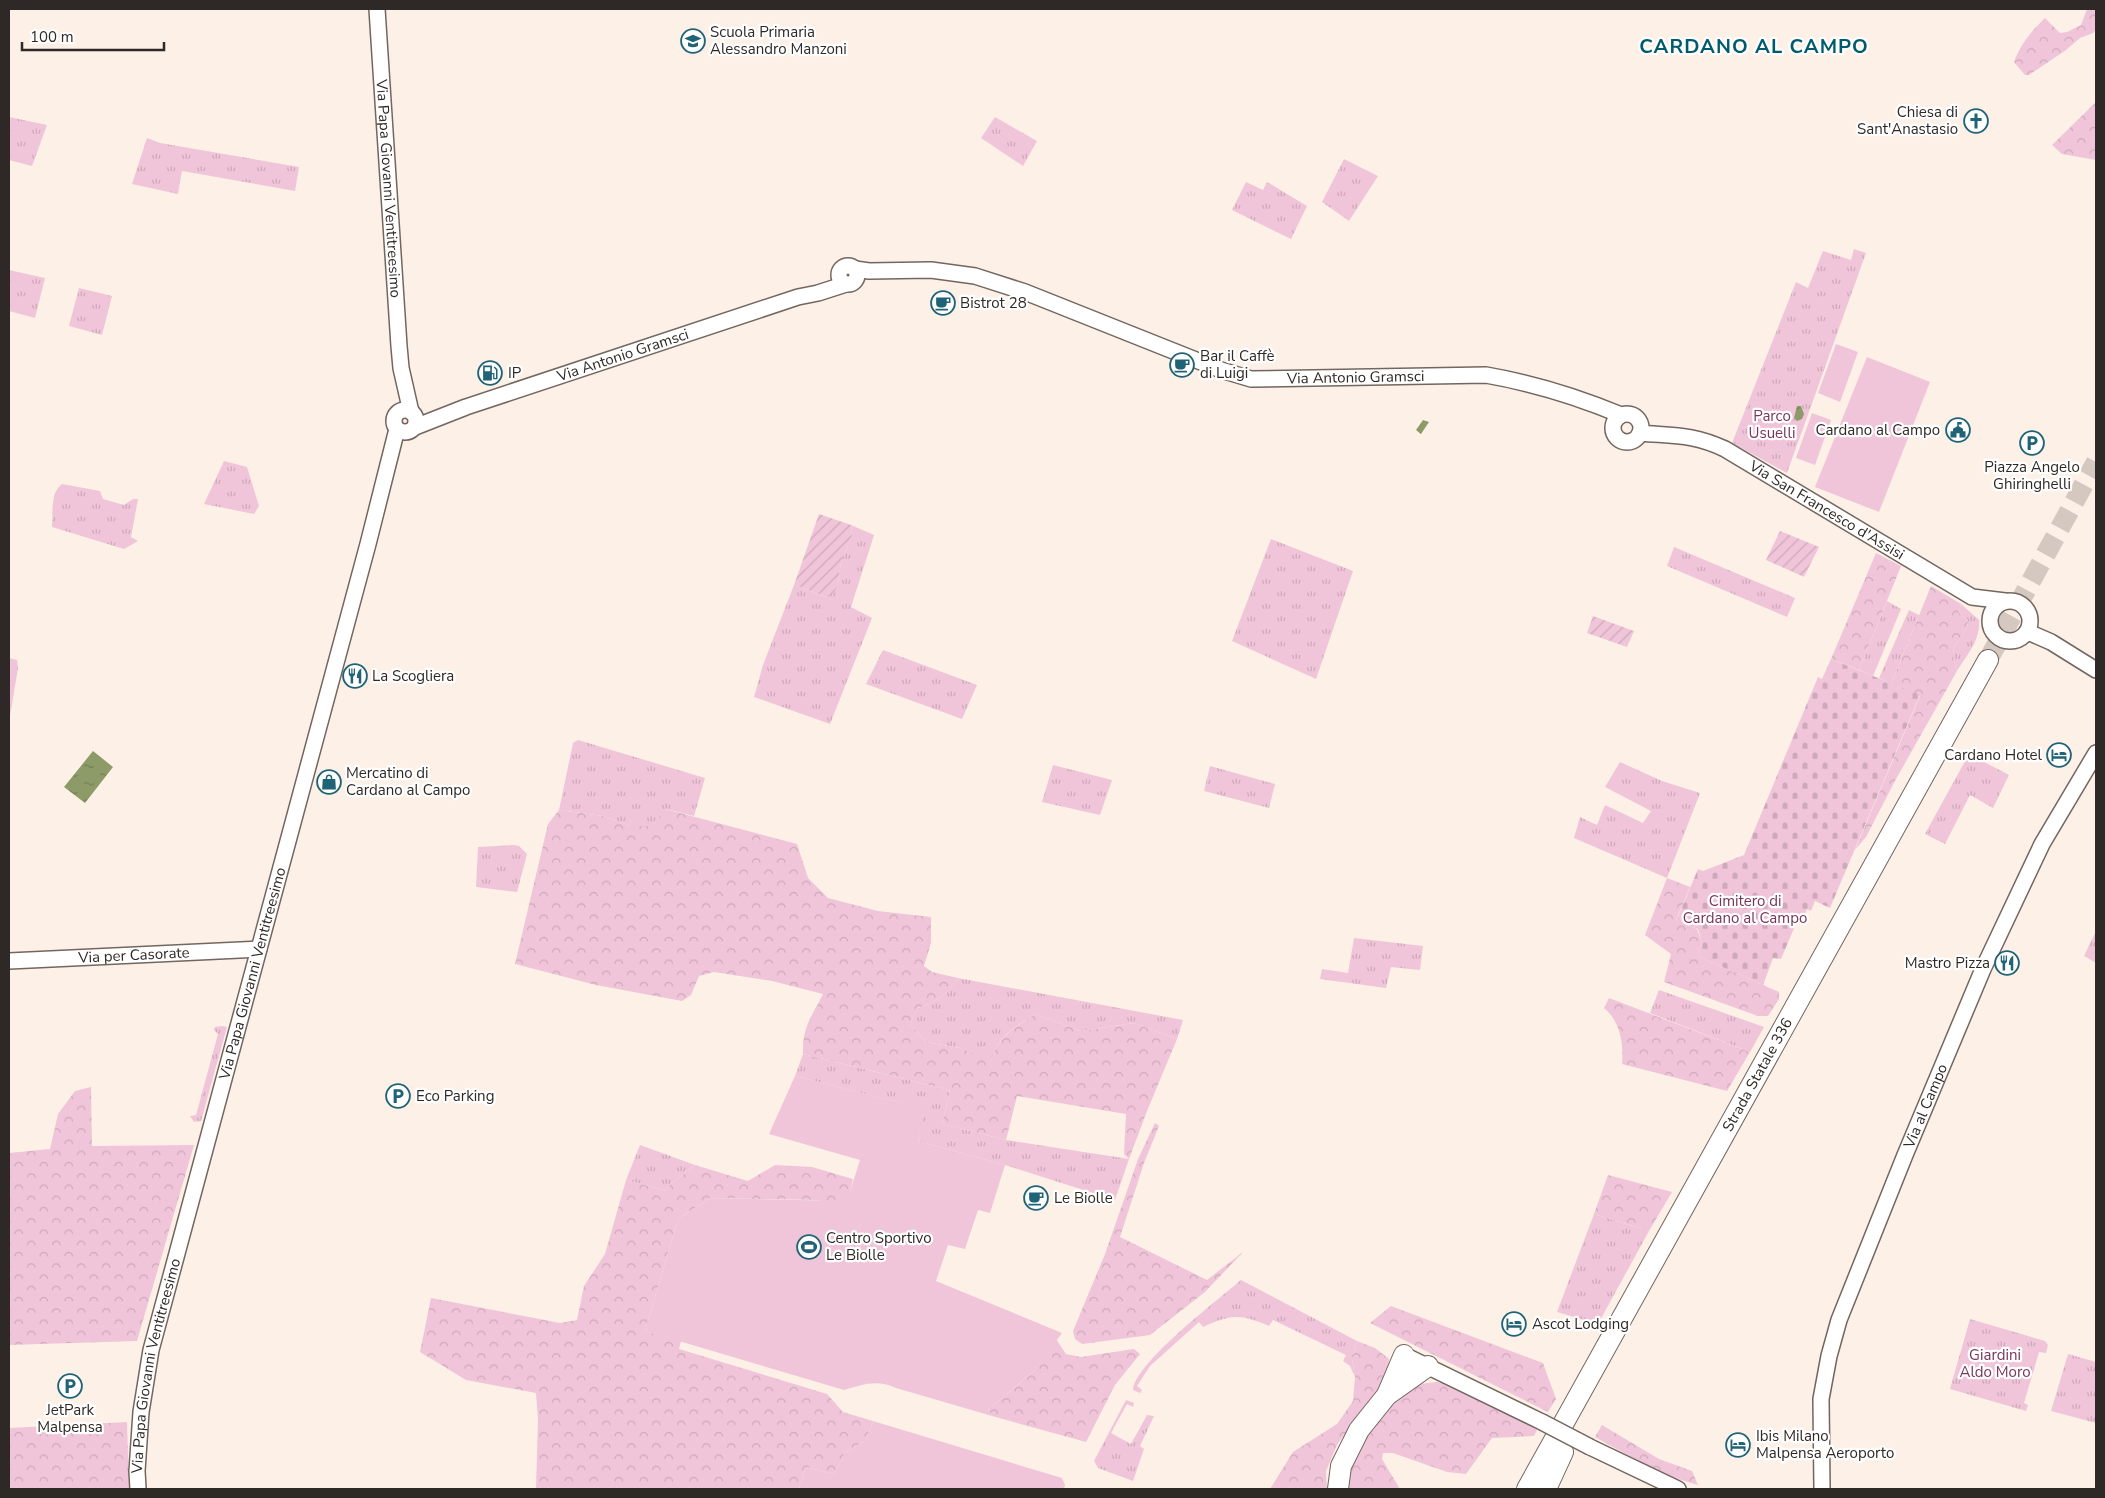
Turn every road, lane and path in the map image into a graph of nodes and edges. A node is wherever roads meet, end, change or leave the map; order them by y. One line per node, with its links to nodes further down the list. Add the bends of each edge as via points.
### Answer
1 (377, 9): 4 (street, Via Papa Giovanni Ventitreesimo, via 401,368)
2 (1581, 400): 3 (street, Via Antonio Gramsci); 4 (street, Via Antonio Gramsci, via 1486,374 1251,379 976,276 946,271 869,271 448,414); 5 (street, Via Antonio Gramsci)
3 (1621, 415): 5 (street); 6 (street, via 1633,415)
4 (408, 421): 14 (street, Via Papa Giovanni Ventitreesimo, via 390,460)
5 (1612, 428): 6 (street, via 1622,442 1631,442)
6 (1641, 429): 7 (street, Via San Francesco d'Assisi, via 1677,434 1725,448)
7 (1972, 597): 8 (street, Via San Francesco d'Assisi); 9 (street, Via San Francesco d'Assisi)
8 (2005, 601): 9 (street, via 1994,609); 10 (street, via 2015,601 2026,608 2031,619)
9 (1990, 621): 10 (street, via 1994,634 2003,640 2020,640)
10 (2028, 632): 12 (street)
11 (1993, 663): 19 (highway, Strada Statale 336)
12 (2096, 670)
13 (2096, 753): 20 (street, Via al Campo, via 2042,844 1990,953 1842,1313 1822,1391)
14 (259, 949): 15 (street, Via per Casorate); 21 (street, Via Papa Giovanni Ventitreesimo, via 151,1350 141,1412)
15 (9, 961)
16 (1404, 1354): 17 (street); 18 (highway)
17 (1428, 1366): 18 (highway); 26 (street, bridge)
18 (1387, 1395): 22 (highway, via 1350,1446 1341,1466)
19 (1557, 1449): 23 (highway); 24 (highway, Strada Statale 336); 25 (highway, Strada Statale 336)
20 (1819, 1485)
21 (138, 1489)
22 (1338, 1489)
23 (1523, 1489)
24 (1527, 1489)
25 (1544, 1489)
26 (1678, 1489)

